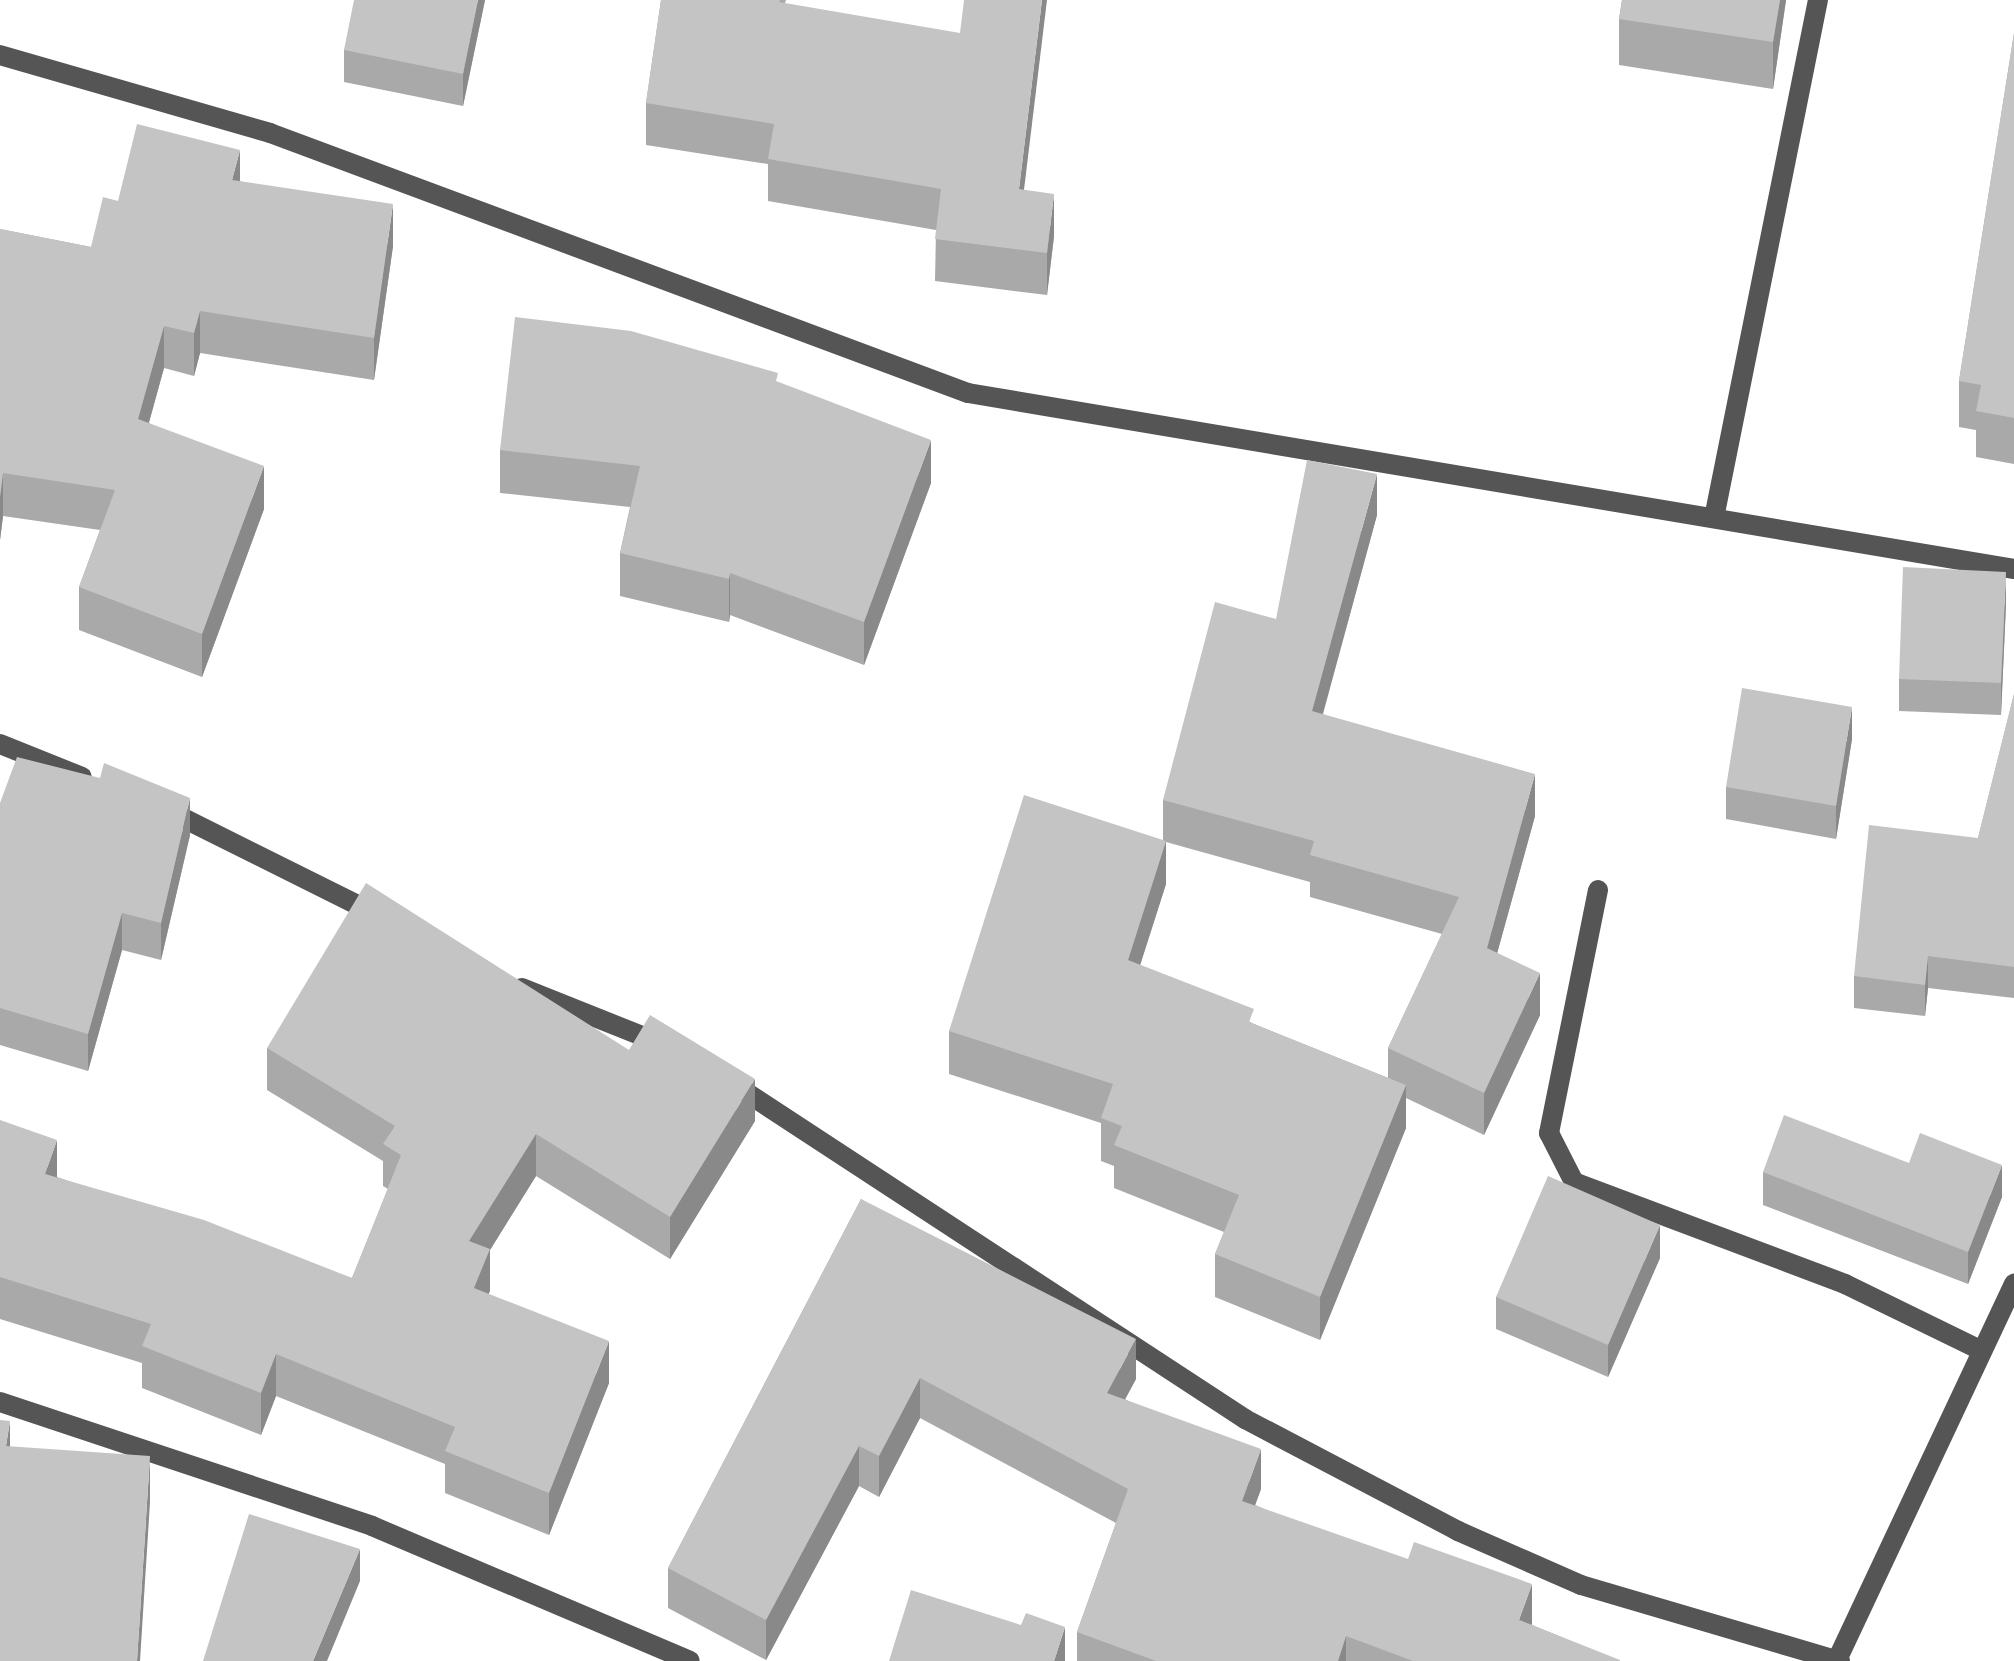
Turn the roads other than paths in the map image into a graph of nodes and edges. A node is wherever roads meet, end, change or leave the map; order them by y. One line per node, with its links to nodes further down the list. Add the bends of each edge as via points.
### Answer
1 (1818, 0): 3 (street)
2 (0, 55): 3 (street, via 270,133 968,393)
3 (1714, 518): 4 (street)
4 (2014, 569)
5 (0, 744): 6 (street)
6 (104, 786)
7 (139, 799): 9 (street)
8 (1598, 890): 14 (street, via 1549,1133 1574,1182 1846,1284)
9 (401, 927)
10 (506, 982): 11 (street)
11 (680, 1051)
12 (714, 1072): 16 (street, via 1245,1419 1458,1532 1581,1585)
13 (2014, 1284): 14 (street)
14 (1978, 1349): 16 (street)
15 (0, 1402): 17 (street, via 372,1526)
16 (1838, 1660)
17 (690, 1661)

